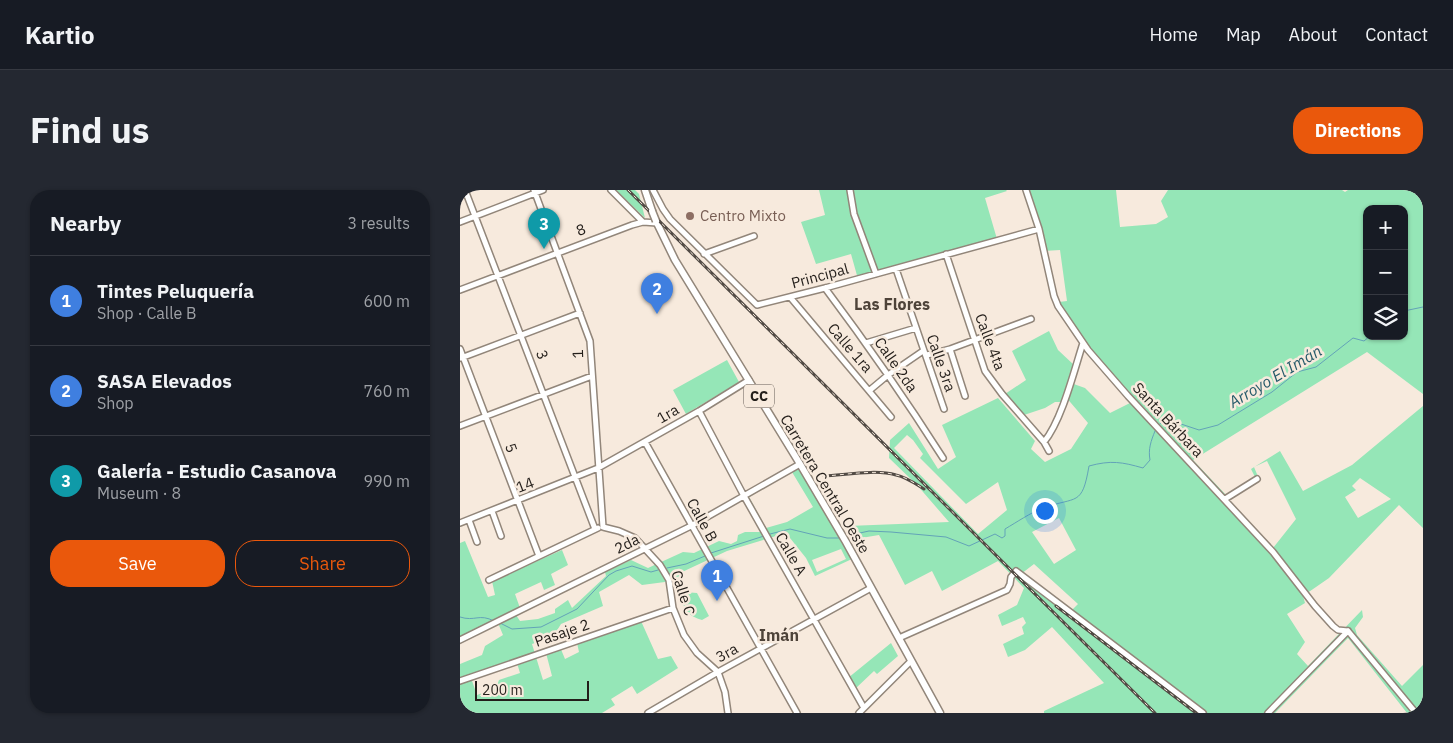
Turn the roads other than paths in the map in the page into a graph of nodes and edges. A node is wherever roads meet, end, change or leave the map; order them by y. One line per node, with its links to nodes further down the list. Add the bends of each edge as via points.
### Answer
1 (465, 190): 9 (street, 3)
2 (542, 190): 8 (street)
3 (611, 190): 11 (street)
4 (645, 190): 12 (main road, Carretera Central Oeste / CC, bridge)
5 (653, 190): 16 (street, Principal, via 662,209)
6 (850, 190): 19 (street, via 854,214)
7 (1026, 190): 13 (street, Santa Bárbara)
8 (534, 191): 9 (street); 15 (street, 1)
9 (475, 216): 10 (street); 20 (street, 3)
10 (460, 222)
11 (643, 222): 12 (street, 8); 15 (street, 8)
12 (657, 222): 37 (main road, Carretera Central Oeste / CC, via 674,260)
13 (1039, 229): 17 (street, Principal); 30 (street, Santa Bárbara, via 1054,296)
14 (754, 236): 16 (street)
15 (558, 252): 20 (street, 8); 24 (street, 1)
16 (704, 254): 23 (street, Principal, via 757,305)
17 (946, 254): 18 (street, Principal); 28 (street, Calle 4ta)
18 (896, 269): 19 (street, Principal); 26 (street, Calle 3ra)
19 (876, 274): 21 (street, Principal)
20 (498, 276): 22 (street, 8); 27 (street, 3)
21 (825, 288): 23 (street, Principal); 29 (street, Calle 2da)
22 (460, 290)
23 (790, 297): 38 (street, Calle 1ra)
24 (580, 313): 27 (street); 36 (street, 1, via 590,341)
25 (1031, 319): 28 (street)
26 (916, 328): 29 (street); 33 (street, Calle 3ra)
27 (521, 335): 34 (street); 39 (street, 3)
28 (974, 340): 32 (street); 47 (street, Calle 4ta, via 988,376)
29 (866, 343): 35 (street, Calle 2da)
30 (1083, 343): 47 (street, via 1054,426); 55 (street, Santa Bárbara)
31 (460, 349): 34 (street, 5)
32 (950, 349): 33 (street); 40 (street)
33 (925, 353): 35 (street); 41 (street, Calle 3ra)
34 (462, 357): 43 (street, 5)
35 (888, 375): 38 (street); 49 (street, Calle 2da)
36 (592, 376): 39 (street); 51 (street, 1)
37 (749, 380): 42 (street, 1ra); 50 (main road, Carretera Central Oeste / CC)
38 (870, 390): 44 (street, Calle 1ra)
39 (544, 394): 43 (street); 52 (street, 3)
40 (965, 396)
41 (944, 409)
42 (699, 411): 46 (street, 1ra); 54 (street, Calle A)
43 (485, 416): 45 (street); 56 (street, 5)
44 (891, 416)
45 (460, 426)
46 (645, 442): 51 (street, 1ra); 60 (street, Calle B)
47 (1044, 442): 48 (street, Calle 4ta)
48 (1049, 451)
49 (943, 458)
50 (800, 464): 54 (street, 2da); 68 (main road, Carretera Central Oeste / CC)
51 (598, 468): 52 (street, 14); 61 (street, 1)
52 (576, 478): 56 (street, 14); 62 (street, 3)
53 (1257, 479): 55 (street)
54 (744, 496): 60 (street, 2da); 70 (street, Calle A)
55 (1224, 498): 71 (street, Santa Bárbara, via 1273,552 1327,620 1338,630)
56 (517, 501): 57 (street, 14); 66 (street, 5)
57 (492, 511): 58 (street, 14); 63 (street)
58 (469, 520): 59 (street, 14); 64 (street)
59 (460, 523)
60 (691, 526): 65 (street, 2da); 74 (street, Calle B)
61 (603, 527): 62 (street); 65 (street, Calle C, via 635,538)
62 (595, 529): 66 (street)
63 (501, 536)
64 (477, 542)
65 (645, 549): 69 (street, Calle C, via 669,580); 73 (street, 2da)
66 (538, 556): 67 (street)
67 (490, 580)
68 (871, 588): 70 (street, 3ra); 72 (main road, Carretera Central Oeste / CC)
69 (673, 608): 76 (street, Calle C, via 684,635 697,653); 77 (street, Pasaje 2)
70 (814, 619): 74 (street, 3ra); 78 (street, Calle A)
71 (1348, 631): 85 (street); 86 (street)
72 (899, 638): 75 (main road, Carretera Central Oeste / CC); 84 (street, via 1007,590 1016,572)
73 (460, 640)
74 (760, 649): 76 (street, 3ra); 81 (street, Calle B)
75 (911, 661): 78 (street); 83 (main road, Carretera Central Oeste / CC)
76 (718, 672): 79 (street, 3ra); 80 (street)
77 (460, 681)
78 (864, 708): 82 (street)
79 (648, 713)
80 (728, 713)
81 (797, 713)
82 (859, 713)
83 (940, 713)
84 (1203, 713)
85 (1268, 713)
86 (1416, 713)

